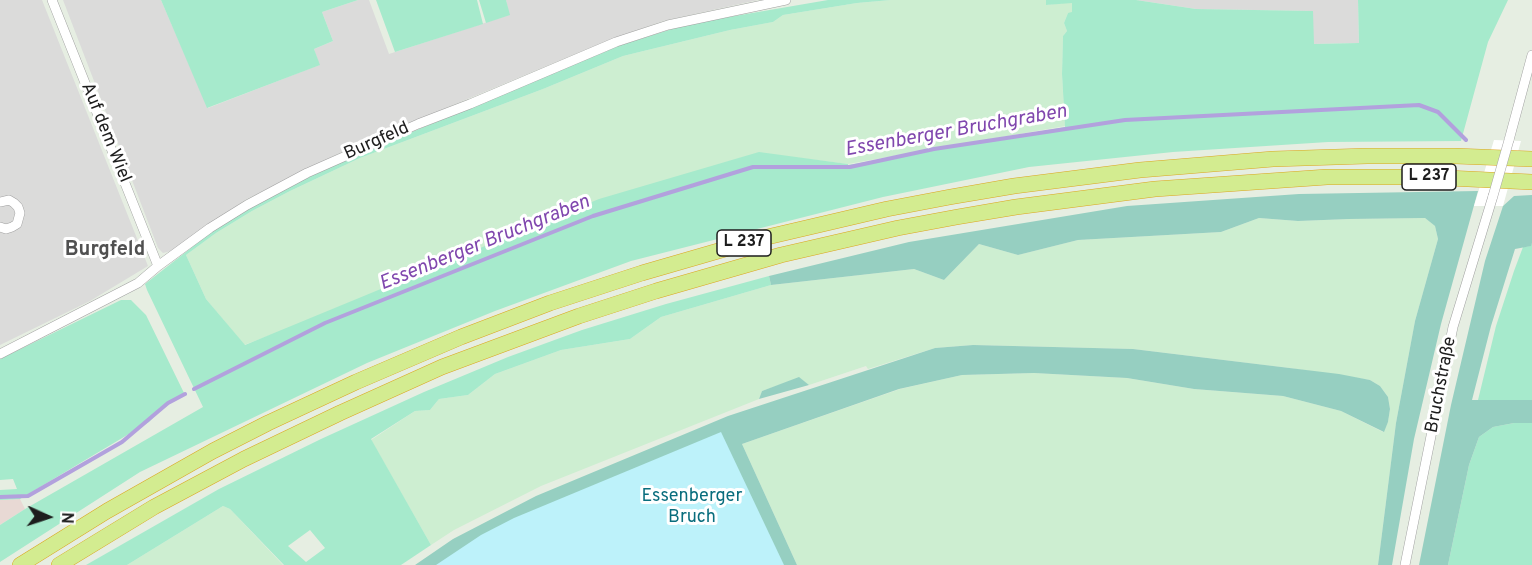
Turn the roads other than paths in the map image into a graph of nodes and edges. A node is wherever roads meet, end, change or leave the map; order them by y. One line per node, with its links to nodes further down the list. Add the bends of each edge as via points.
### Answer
1 (52, 0): 8 (street, Auf dem Wiel)
2 (786, 0): 8 (street, Burgfeld, via 668,25 616,42 418,124 246,205)
3 (1532, 55): 12 (street, Bruchstraße, bridge, via 1453,327)
4 (1532, 159): 10 (highway, L 237, via 1355,156 1129,171 950,197 762,238 550,303 356,382 204,456)
5 (1532, 182): 11 (highway, L 237, via 1327,177 1155,189 957,217 781,255 568,320 442,367 244,459 154,507)
6 (0, 202): 7 (street, via 9,200 20,213 17,224 6,229)
7 (0, 227)
8 (158, 266): 9 (street, Burgfeld, via 138,283)
9 (0, 354)
10 (20, 565)
11 (59, 565)
12 (1405, 565)

